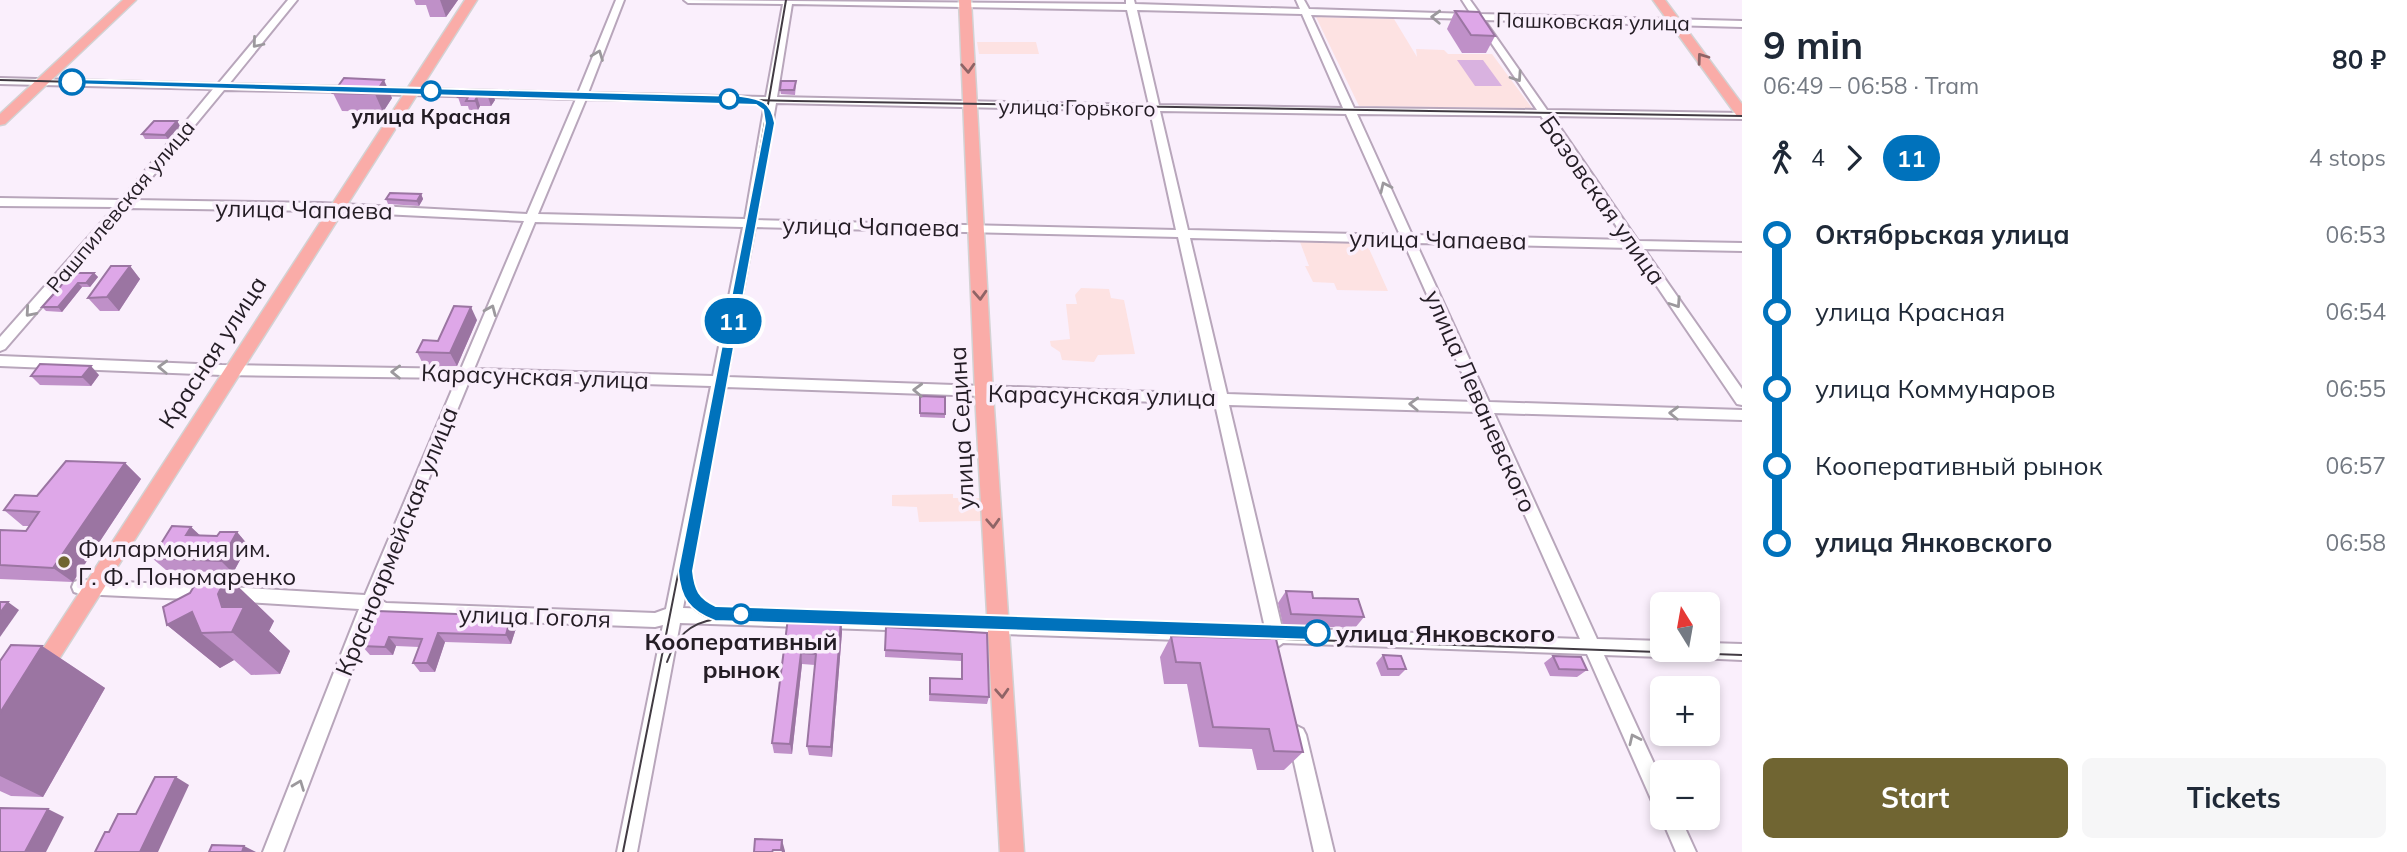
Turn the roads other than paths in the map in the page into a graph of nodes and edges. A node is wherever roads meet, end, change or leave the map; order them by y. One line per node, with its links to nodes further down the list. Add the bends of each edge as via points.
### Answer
1 (124, 0): 19 (street)
2 (130, 0): 19 (main road)
3 (293, 0): 20 (street, Рашпилевская улица, one-way to 20)
4 (466, 0): 21 (main road, Красная улица)
5 (471, 0): 21 (main road, Красная улица)
6 (620, 0): 22 (street, Красноармейская улица, one-way to 6)
7 (688, 0): 11 (street, Пашковская улица)
8 (1300, 0): 14 (street, улица Леваневского)
9 (1466, 0): 15 (street, Базовская улица)
10 (1659, 0): 16 (main road)
11 (787, 2): 12 (street, Пашковская улица); 23 (street)
12 (965, 2): 13 (street, Пашковская улица); 24 (main road, улица Седина, one-way to 24)
13 (1131, 4): 14 (street, Пашковская улица); 25 (street)
14 (1306, 13): 15 (street, Пашковская улица, one-way to 14); 26 (street, улица Леваневского)
15 (1477, 18): 16 (street, Пашковская улица); 27 (street, Базовская улица, one-way to 27)
16 (1676, 23): 17 (street, Пашковская улица); 29 (main road, one-way to 16)
17 (1742, 24)
18 (0, 81): 19 (street, улица Горького)
19 (39, 82): 20 (street, улица Горького); 28 (street); 30 (main road)
20 (220, 87): 21 (street, улица Горького); 32 (street, Рашпилевская улица)
21 (408, 92): 22 (street, улица Горького); 33 (main road, Красная улица)
22 (582, 96): 23 (street, улица Горького); 34 (street, Красноармейская улица)
23 (772, 101): 24 (street, улица Горького); 35 (street)
24 (970, 105): 25 (street, улица Горького); 36 (main road, улица Седина)
25 (1154, 108): 26 (street, улица Горького); 37 (street)
26 (1349, 111): 27 (street, улица Горького); 38 (street, улица Леваневского, one-way to 26)
27 (1542, 113): 29 (street, улица Горького); 39 (street, Базовская улица)
28 (0, 114)
29 (1742, 115)
30 (0, 121)
31 (0, 202): 32 (street, улица Чапаева)
32 (124, 205): 33 (street, улица Чапаева); 41 (street, Рашпилевская улица, one-way to 41)
33 (332, 208): 34 (street, улица Чапаева); 43 (main road, Красная улица)
34 (531, 218): 35 (street, улица Чапаева); 44 (street, Красноармейская улица, one-way to 34)
35 (750, 223): 36 (street, улица Чапаева); 45 (street)
36 (977, 228): 37 (street, улица Чапаева); 46 (main road, улица Седина, one-way to 46)
37 (1181, 233): 38 (street, улица Чапаева); 47 (street)
38 (1409, 238): 39 (street, улица Чапаева); 49 (street, улица Леваневского)
39 (1635, 244): 40 (street, улица Чапаева); 48 (street, Базовская улица, one-way to 48)
40 (1742, 247)
41 (0, 346)
42 (0, 361): 43 (street, Карасунская улица, one-way to 42)
43 (227, 370): 44 (street, Карасунская улица, one-way to 43); 51 (main road, Красная улица)
44 (464, 373): 45 (street, Карасунская улица); 52 (street, Красноармейская улица)
45 (718, 382): 46 (street, Карасунская улица, one-way to 45); 53 (street)
46 (984, 393): 47 (street, Карасунская улица); 54 (main road, улица Седина, one-way to 54)
47 (1220, 398): 49 (street, Карасунская улица, one-way to 47); 55 (street)
48 (1742, 400)
49 (1483, 406): 50 (street, Карасунская улица, one-way to 49); 56 (street, улица Леваневского)
50 (1742, 415)
51 (86, 587): 52 (street, улица Гоголя); 61 (main road, Красная улица)
52 (369, 602): 53 (street, улица Гоголя, via 384,610 655,620); 65 (street, Красноармейская улица, one-way to 52)
53 (674, 615): 54 (street, улица Гоголя); 66 (street)
54 (999, 625): 55 (street, улица Гоголя); 67 (main road, улица Седина, one-way to 67)
55 (1275, 634): 56 (street, улица Гоголя); 59 (street)
56 (1591, 645): 57 (street, улица Гоголя); 63 (street, улица Леваневского, one-way to 56)
57 (1650, 648)
58 (1720, 651): 60 (street)
59 (1279, 652)
60 (1742, 652)
61 (24, 687)
62 (1294, 719): 68 (street)
63 (1650, 775)
64 (1676, 830): 69 (street)
65 (273, 852)
66 (626, 852)
67 (1012, 852)
68 (1324, 852)
69 (1686, 852)

